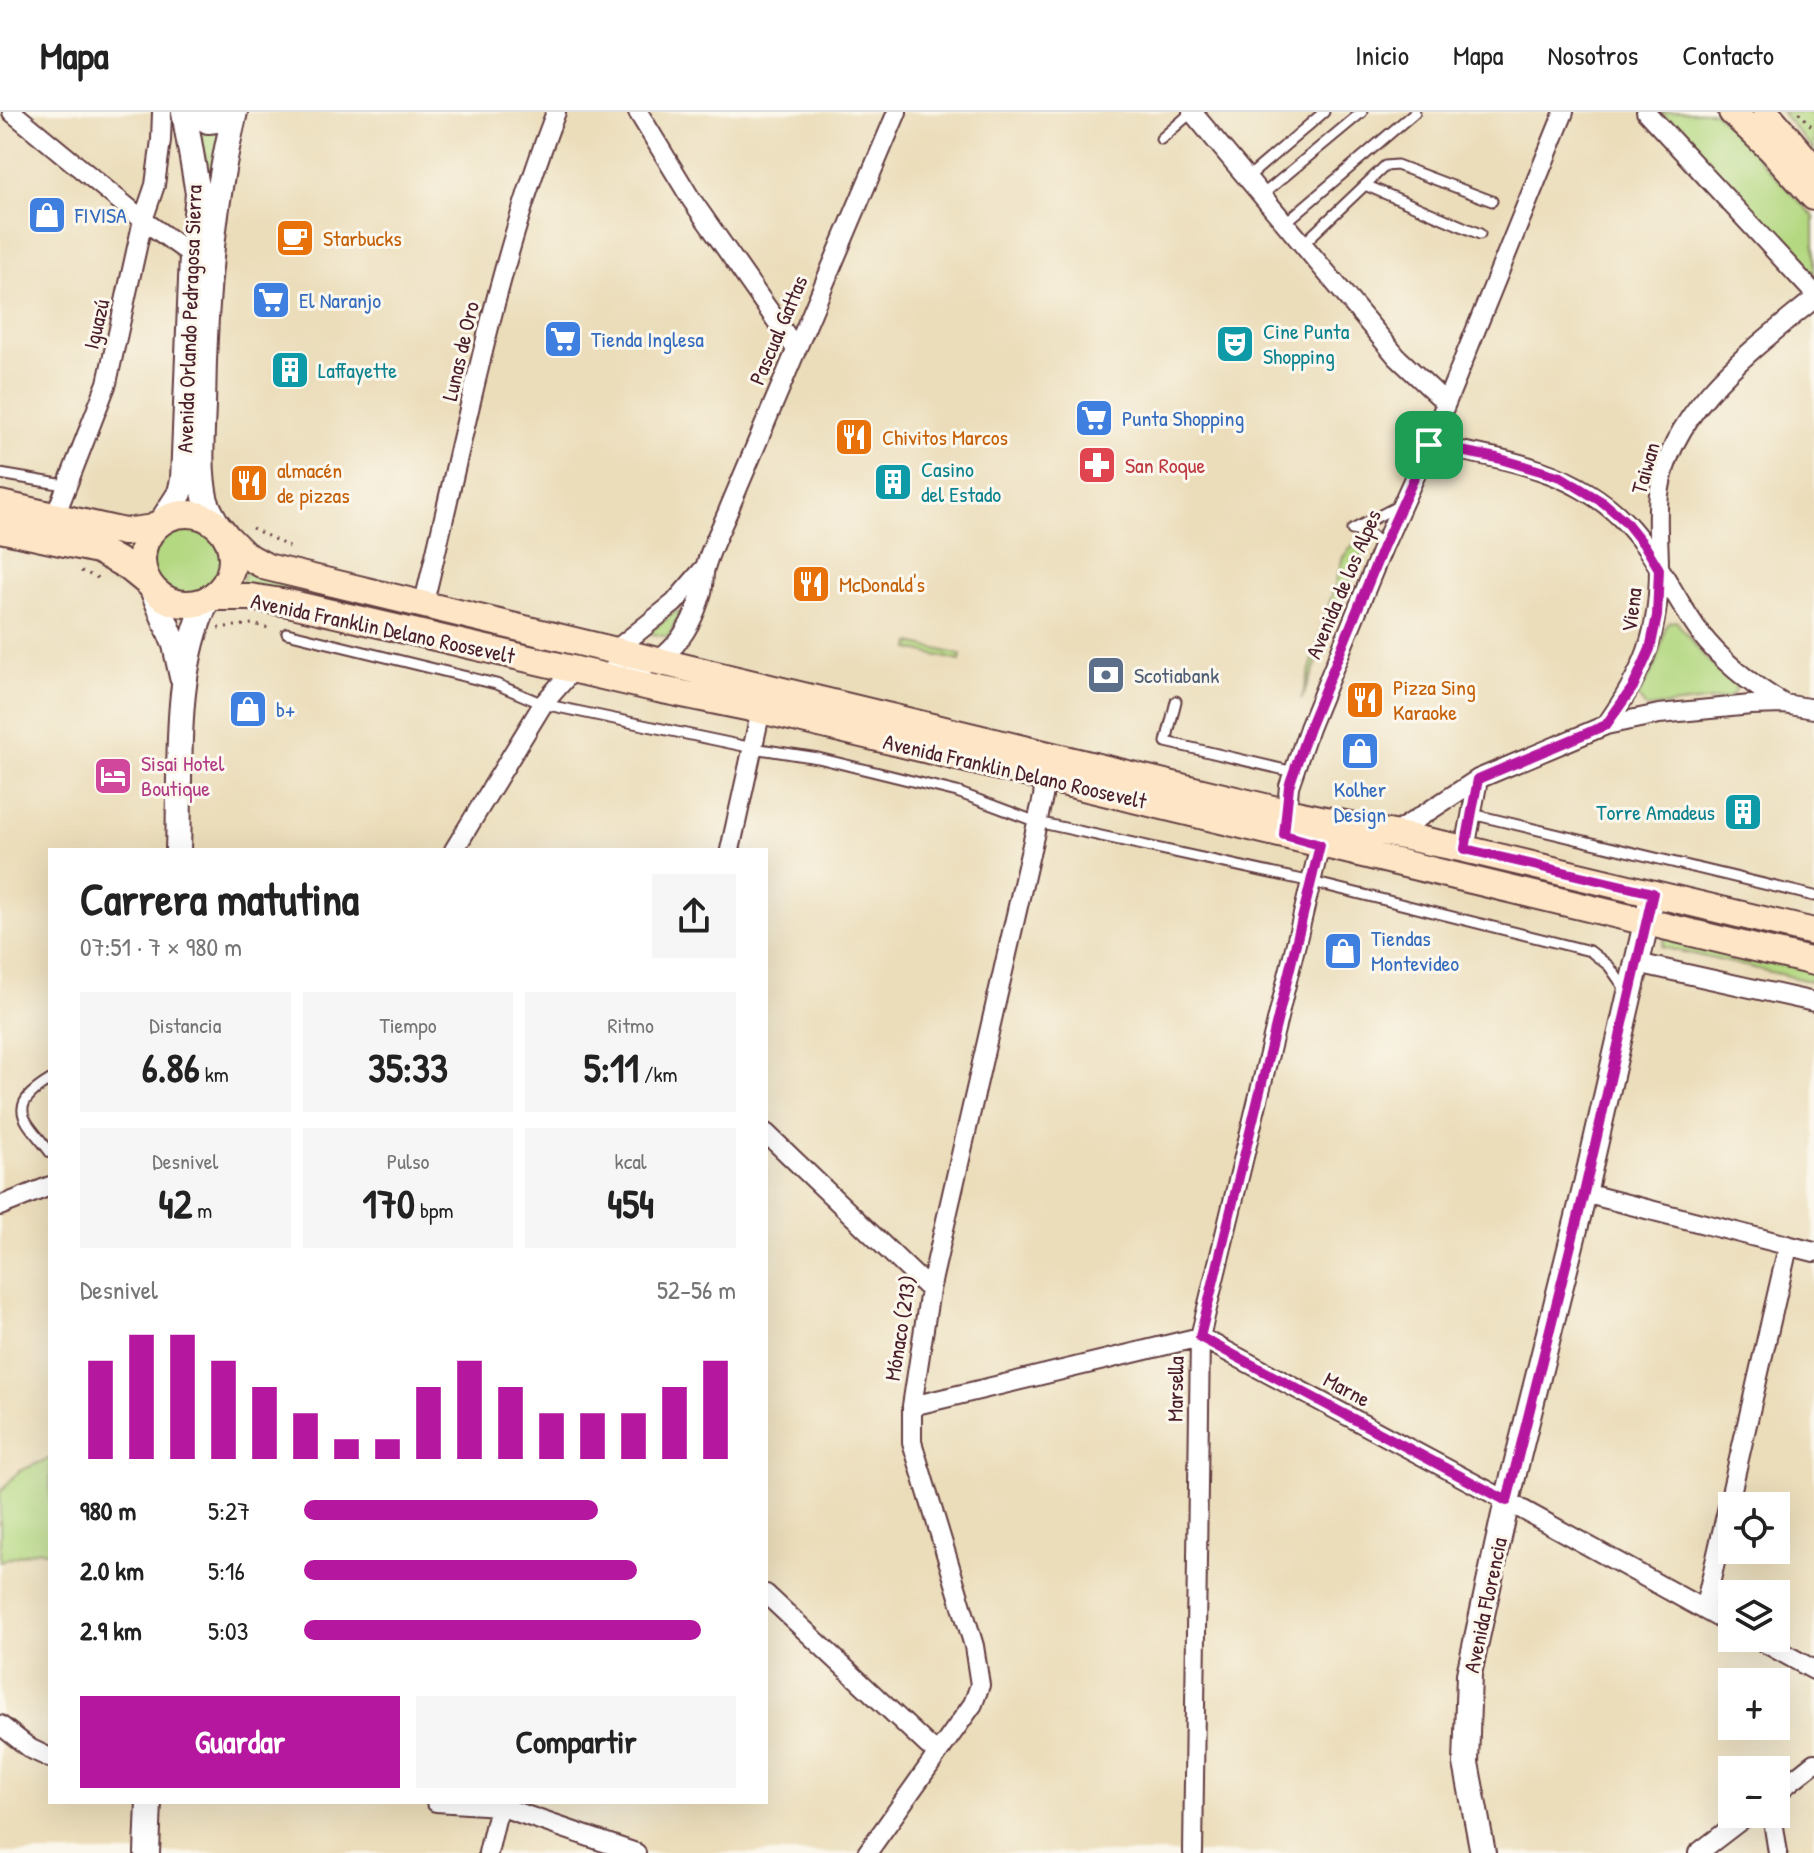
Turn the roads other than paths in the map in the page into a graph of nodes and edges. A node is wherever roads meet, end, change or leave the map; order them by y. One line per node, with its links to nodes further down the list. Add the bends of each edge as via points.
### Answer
1 (12, 112): 24 (street)
2 (162, 112): 24 (street, Iguazú, via 155,185)
3 (184, 112): 28 (street, Avenida Orlando Pedragosa Sierra)
4 (194, 112): 16 (street, via 208,121)
5 (556, 112): 47 (street, Lunas de Oro, via 509,247)
6 (638, 112): 30 (street, via 691,199)
7 (897, 112): 30 (street, Pascual Gattas)
8 (1192, 112): 17 (lane); 19 (street)
9 (1324, 112): 19 (lane)
10 (1362, 112): 21 (lane)
11 (1415, 112): 25 (lane)
12 (1564, 112): 32 (street, Avenida de los Alpes)
13 (1646, 112): 29 (street)
14 (1732, 112): 22 (main road)
15 (1766, 112): 18 (main road)
16 (234, 115): 28 (street, Avenida Orlando Pedragosa Sierra)
17 (1161, 139)
18 (1814, 169)
19 (1247, 178): 21 (street)
20 (1365, 185): 23 (lane, via 1385,166 1397,165); 26 (lane); 27 (lane)
21 (1262, 195): 25 (street)
22 (1814, 197)
23 (1492, 201)
24 (143, 220): 28 (street); 35 (street, Iguazú, via 107,383)
25 (1285, 223): 27 (street)
26 (1480, 234)
27 (1303, 244): 32 (street, via 1397,357)
28 (202, 257): 31 (street, Avenida Orlando Pedragosa Sierra)
29 (1814, 296): 44 (street, Taiwan, via 1714,387 1690,420 1659,493)
30 (796, 349): 43 (street, Pascual Gattas)
31 (195, 376): 38 (street, Avenida Orlando Pedragosa Sierra, via 180,493); 40 (street, Avenida Orlando Pedragosa Sierra, via 206,501)
32 (1445, 402): 33 (street, Avenida de los Alpes)
33 (1429, 445): 36 (street, Avenida de los Alpes); 44 (street, Viena, via 1561,477 1625,521)
34 (0, 474): 35 (lane)
35 (65, 485): 39 (street, Iguazú)
36 (1405, 499): 42 (street, Avenida de los Alpes); 42 (lane, via 1352,530 1370,534)
37 (0, 504): 39 (main road)
38 (158, 525): 39 (main road, via 124,532); 40 (main road, via 173,516 196,514); 45 (main road, via 143,549)
39 (50, 528): 41 (main road); 45 (main road, via 107,554)
40 (230, 528): 46 (main road, via 230,576); 47 (main road, Avenida Franklin Delano Roosevelt, via 245,555 267,567)
41 (0, 529)
42 (1383, 547): 61 (street, Avenida de los Alpes)
43 (705, 567): 49 (street, Pascual Gattas, via 674,603); 50 (street, Pascual Gattas, via 702,590 678,643)
44 (1659, 569): 56 (street, via 1720,656); 59 (street, Viena, via 1650,649 1633,687)
45 (150, 586): 46 (main road, via 159,596 187,605); 53 (street)
46 (211, 598): 51 (main road, Avenida Franklin Delano Roosevelt, via 288,603); 53 (street, via 194,633)
47 (423, 606): 49 (main road, Avenida Franklin Delano Roosevelt)
48 (287, 633): 55 (lane, Avenida Franklin Delano Roosevelt, via 496,684)
49 (614, 651): 50 (main road, Avenida Franklin Delano Roosevelt)
50 (658, 661): 51 (street, via 629,672 567,659); 66 (main road, Avenida Franklin Delano Roosevelt)
51 (543, 662): 52 (main road, Avenida Franklin Delano Roosevelt)
52 (573, 670): 55 (street); 58 (main road, Avenida Franklin Delano Roosevelt)
53 (184, 682): 69 (street)
54 (1176, 701): 61 (lane, via 1166,742)
55 (543, 704): 60 (lane, Avenida Franklin Delano Roosevelt); 70 (street)
56 (1784, 704): 57 (street); 59 (street, via 1659,714)
57 (1814, 709)
58 (761, 710): 60 (street); 62 (main road, Avenida Franklin Delano Roosevelt)
59 (1606, 725): 63 (street)
60 (753, 748): 65 (lane, Avenida Franklin Delano Roosevelt, via 957,792); 71 (street)
61 (1294, 772): 66 (street, Avenida de los Alpes)
62 (1045, 778): 65 (street, Mónaco (213)); 66 (main road, Avenida Franklin Delano Roosevelt)
63 (1478, 779): 64 (street); 67 (street)
64 (1472, 814): 72 (street); 75 (lane)
65 (1037, 822): 73 (lane, Avenida Franklin Delano Roosevelt); 90 (street, Mónaco (213))
66 (1285, 824): 67 (main road, Avenida Franklin Delano Roosevelt); 68 (main road, Avenida Franklin Delano Roosevelt)
67 (1392, 835): 72 (main road, Avenida Franklin Delano Roosevelt)
68 (1320, 845): 73 (street, Marsella); 76 (main road, Avenida Franklin Delano Roosevelt)
69 (178, 848)
70 (455, 848)
71 (730, 848)
72 (1465, 849): 74 (main road, Avenida Franklin Delano Roosevelt)
73 (1312, 882): 80 (lane, Avenida Franklin Delano Roosevelt, via 1590,951); 91 (street, Marsella)
74 (1653, 893): 76 (street, Avenida Florencia); 77 (main road, Avenida Franklin Delano Roosevelt)
75 (1814, 896)
76 (1645, 924): 78 (main road, Avenida Franklin Delano Roosevelt); 79 (street, Avenida Florencia)
77 (1814, 932)
78 (1814, 962)
79 (1637, 963): 80 (street, Avenida Florencia); 81 (street)
80 (1630, 995): 86 (street, Avenida Florencia)
81 (1814, 1002)
82 (48, 1081): 84 (lane, via 25,1098 22,1110)
83 (768, 1135): 90 (street)
84 (48, 1149)
85 (48, 1187): 87 (street)
86 (1584, 1193): 88 (street); 93 (street, Avenida Florencia)
87 (0, 1206)
88 (1788, 1247): 89 (street); 95 (street)
89 (1814, 1252)
90 (930, 1290): 92 (street, Mónaco (213))
91 (1200, 1337): 92 (street); 93 (street, Marne); 112 (street, Marsella)
92 (912, 1406): 100 (street, Mónaco (213), via 912,1442 974,1646 980,1685 973,1704)
93 (1507, 1501): 95 (street, Marne); 113 (street, Avenida Florencia, via 1469,1674 1466,1763)
94 (768, 1596): 100 (street)
95 (1704, 1610): 96 (street, Marne)
96 (1718, 1618)
97 (1781, 1652): 98 (street)
98 (1814, 1670)
99 (0, 1725): 101 (street)
100 (937, 1754): 111 (street, Mónaco (213))
101 (48, 1757)
102 (1814, 1763): 103 (street)
103 (1790, 1782)
104 (149, 1804): 108 (street)
105 (500, 1804): 109 (street); 110 (street)
106 (1731, 1828): 114 (street)
107 (1774, 1828): 115 (street)
108 (147, 1853)
109 (488, 1853)
110 (636, 1853)
111 (867, 1853)
112 (1193, 1853)
113 (1483, 1853)
114 (1698, 1853)
115 (1778, 1853)

